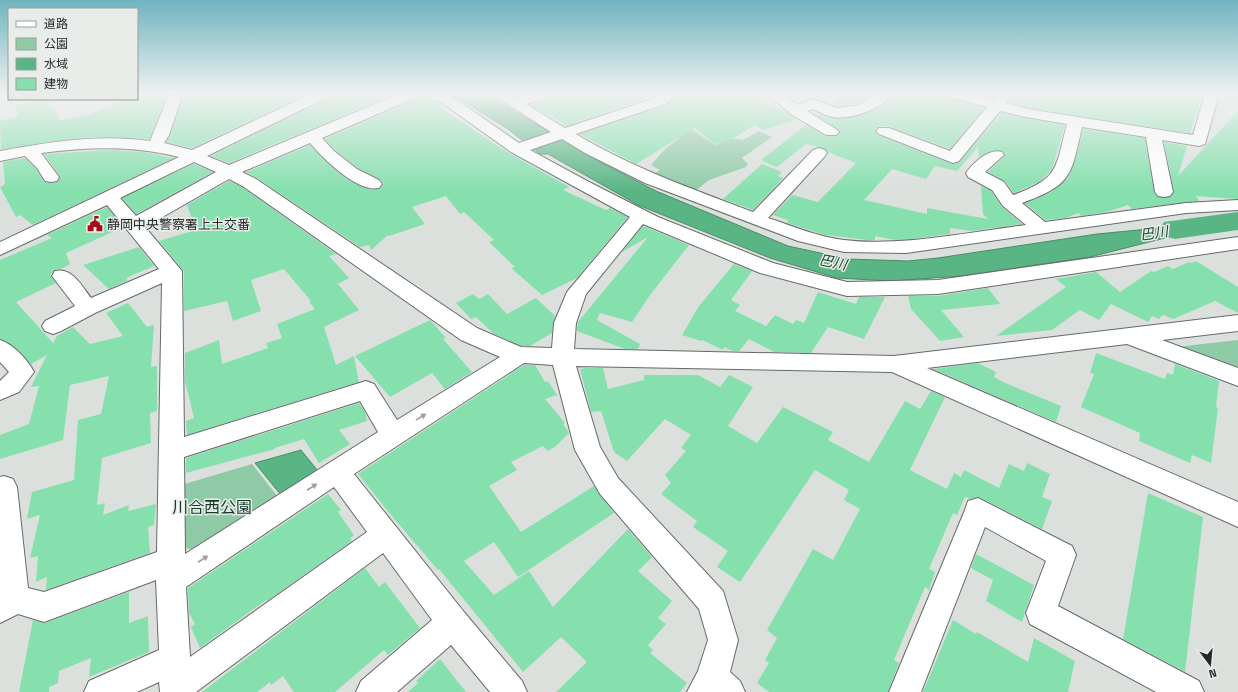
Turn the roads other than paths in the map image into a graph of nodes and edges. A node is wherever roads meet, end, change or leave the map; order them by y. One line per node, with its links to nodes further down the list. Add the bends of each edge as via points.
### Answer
1 (164, 126): 17 (street)
2 (256, 126): 23 (street)
3 (338, 126): 16 (street)
4 (487, 126): 18 (street)
5 (550, 126): 14 (street)
6 (585, 126): 14 (street)
7 (821, 126): 13 (street)
8 (979, 126): 12 (street, via 953,158)
9 (1074, 126): 29 (street, via 1060,176 1037,191)
10 (1103, 126): 15 (street)
11 (1203, 126): 15 (street, via 1199,141)
12 (884, 131)
13 (831, 132)
14 (561, 134): 18 (street); 32 (street, via 651,179)
15 (1152, 134): 27 (street)
16 (313, 137): 24 (street); 26 (street, via 350,173)
17 (155, 145): 19 (street, via 100,141); 23 (street)
18 (520, 148): 31 (street, via 583,186)
19 (28, 150): 22 (street); 25 (street)
20 (819, 154): 32 (street)
21 (996, 155): 29 (street, via 974,173 998,186)
22 (0, 156)
23 (194, 156): 24 (street); 28 (street)
24 (230, 171): 33 (street); 44 (street, via 469,334)
25 (51, 177)
26 (373, 184)
27 (1164, 192)
28 (110, 196): 33 (street); 36 (street)
29 (1009, 202): 34 (street)
30 (1238, 205): 34 (street, via 1186,208)
31 (641, 215): 35 (street, via 767,268 847,289 938,287); 45 (street, via 577,292 565,323)
32 (756, 220): 34 (street, via 805,237 844,246 906,247)
33 (134, 225): 37 (street)
34 (1041, 228)
35 (1238, 243)
36 (0, 249)
37 (172, 271): 39 (street); 50 (street)
38 (62, 276): 39 (street)
39 (88, 308): 41 (street)
40 (1238, 323): 42 (street)
41 (53, 326)
42 (1128, 336): 46 (street); 47 (street)
43 (0, 348): 48 (street, via 23,372 11,386)
44 (520, 355): 45 (street); 49 (street, one-way to 44)
45 (562, 358): 46 (street); 59 (street, via 588,450 609,486 712,601 722,640)
46 (894, 364): 53 (street)
47 (1238, 377)
48 (0, 391)
49 (394, 435): 50 (street, via 366,390); 51 (street)
50 (171, 452): 55 (street)
51 (337, 471): 54 (street); 55 (street, one-way to 51)
52 (0, 488): 56 (street, via 4,487 13,585)
53 (1238, 514)
54 (385, 535): 57 (street); 58 (street)
55 (171, 571): 56 (street, via 44,607); 58 (street)
56 (8, 603)
57 (453, 623): 61 (street); 62 (street)
58 (176, 679): 60 (street)
59 (715, 688)
60 (100, 692)
61 (372, 692)
62 (511, 692)
63 (905, 692): 64 (street, via 978,510 1062,555 1041,613)
64 (1188, 692)

